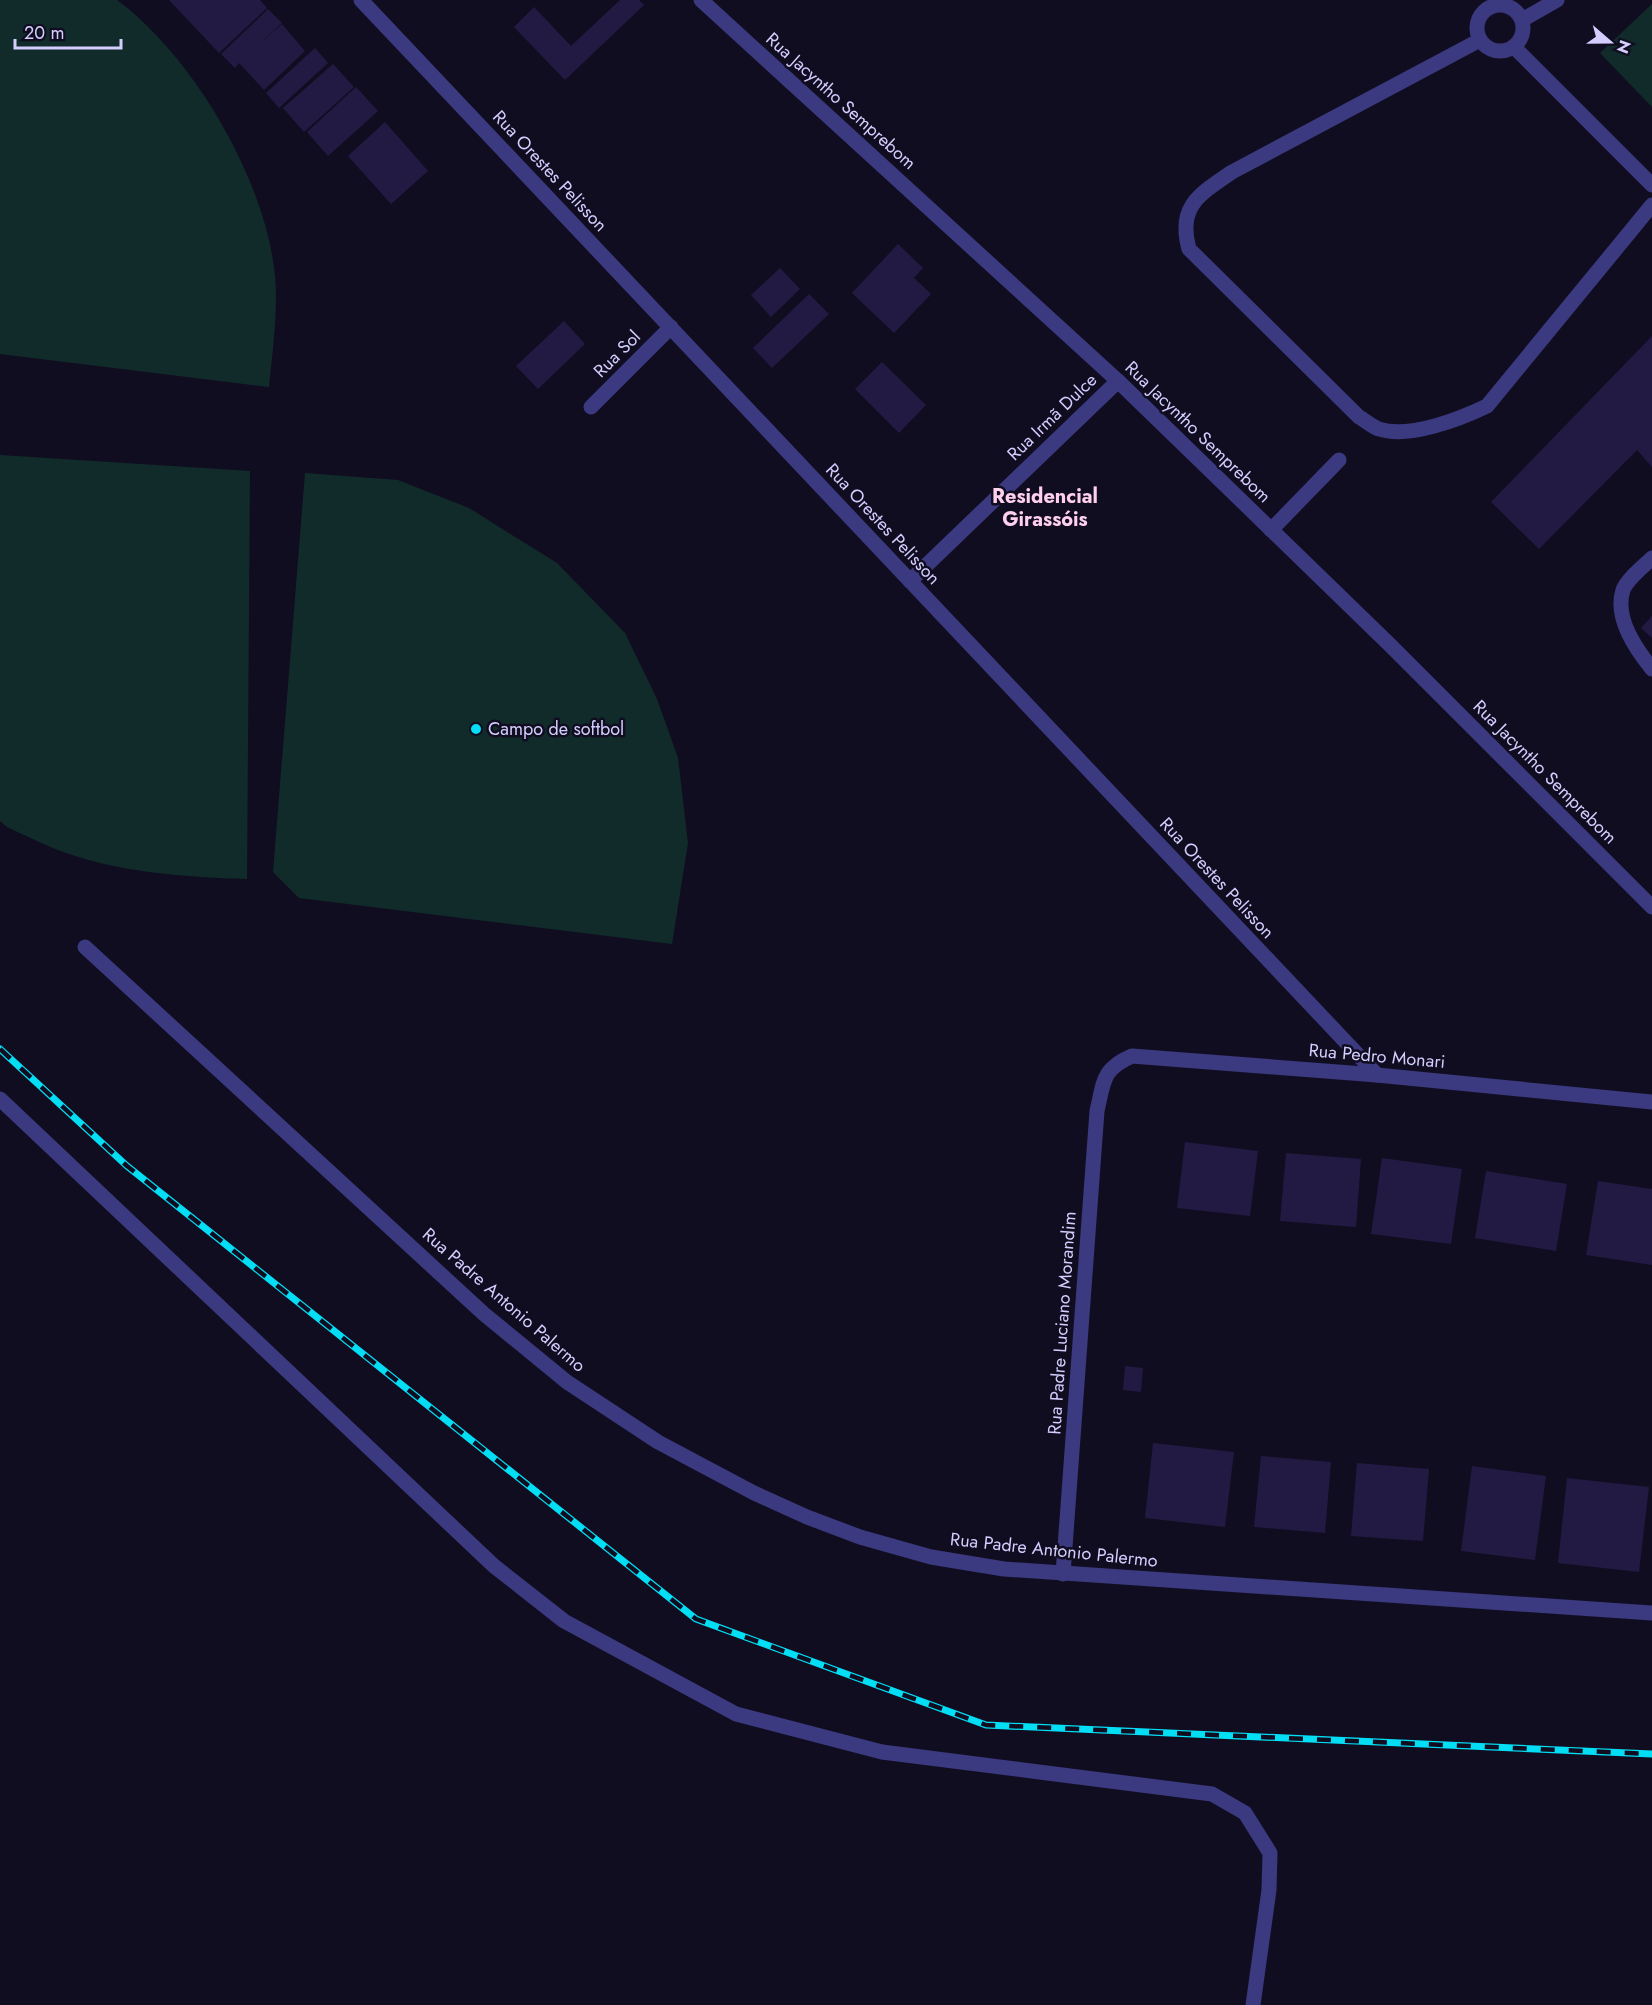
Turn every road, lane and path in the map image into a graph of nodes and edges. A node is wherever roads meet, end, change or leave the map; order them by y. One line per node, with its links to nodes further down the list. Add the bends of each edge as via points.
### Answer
1 (361, 0): 9 (street, Rua Orestes Pelisson)
2 (701, 0): 10 (street, Rua Jacyntho Semprebom)
3 (1557, 0): 4 (street)
4 (1522, 20): 5 (street, via 1513,9 1492,7 1478,24); 6 (street, via 1522,35)
5 (1480, 40): 6 (street, via 1492,50); 8 (street, via 1207,189 1190,207 1184,229 1189,249 1359,417 1379,429 1406,430 1464,417 1486,406)
6 (1514, 47): 7 (street)
7 (1652, 185)
8 (1652, 205)
9 (671, 327): 11 (street, Rua Sol); 15 (street, Rua Orestes Pelisson)
10 (1118, 381): 13 (street, Rua Jacyntho Semprebom); 15 (street, Rua Irmã Dulce)
11 (591, 407)
12 (1339, 460): 13 (street)
13 (1271, 530): 17 (street, Rua Jacyntho Semprebom)
14 (1652, 558): 16 (street, via 1624,589 1622,602 1629,635)
15 (910, 581): 20 (street, Rua Orestes Pelisson)
16 (1652, 669)
17 (1652, 907)
18 (86, 947): 23 (street, Rua Padre Antonio Palermo, via 484,1314 567,1382 658,1442 754,1493 860,1537 930,1557)
19 (1105, 1075): 20 (street, Rua Pedro Monari, via 1115,1063 1132,1056); 23 (street, Rua Padre Luciano Morandim, via 1097,1111)
20 (1377, 1075): 22 (street, Rua Pedro Monari)
21 (0, 1099): 25 (street, via 494,1566 564,1621 736,1714 882,1752 1212,1794 1245,1813 1270,1853 1269,1890)
22 (1652, 1101)
23 (1063, 1574): 24 (street, Rua Padre Antonio Palermo)
24 (1652, 1613)
25 (1253, 2005)

